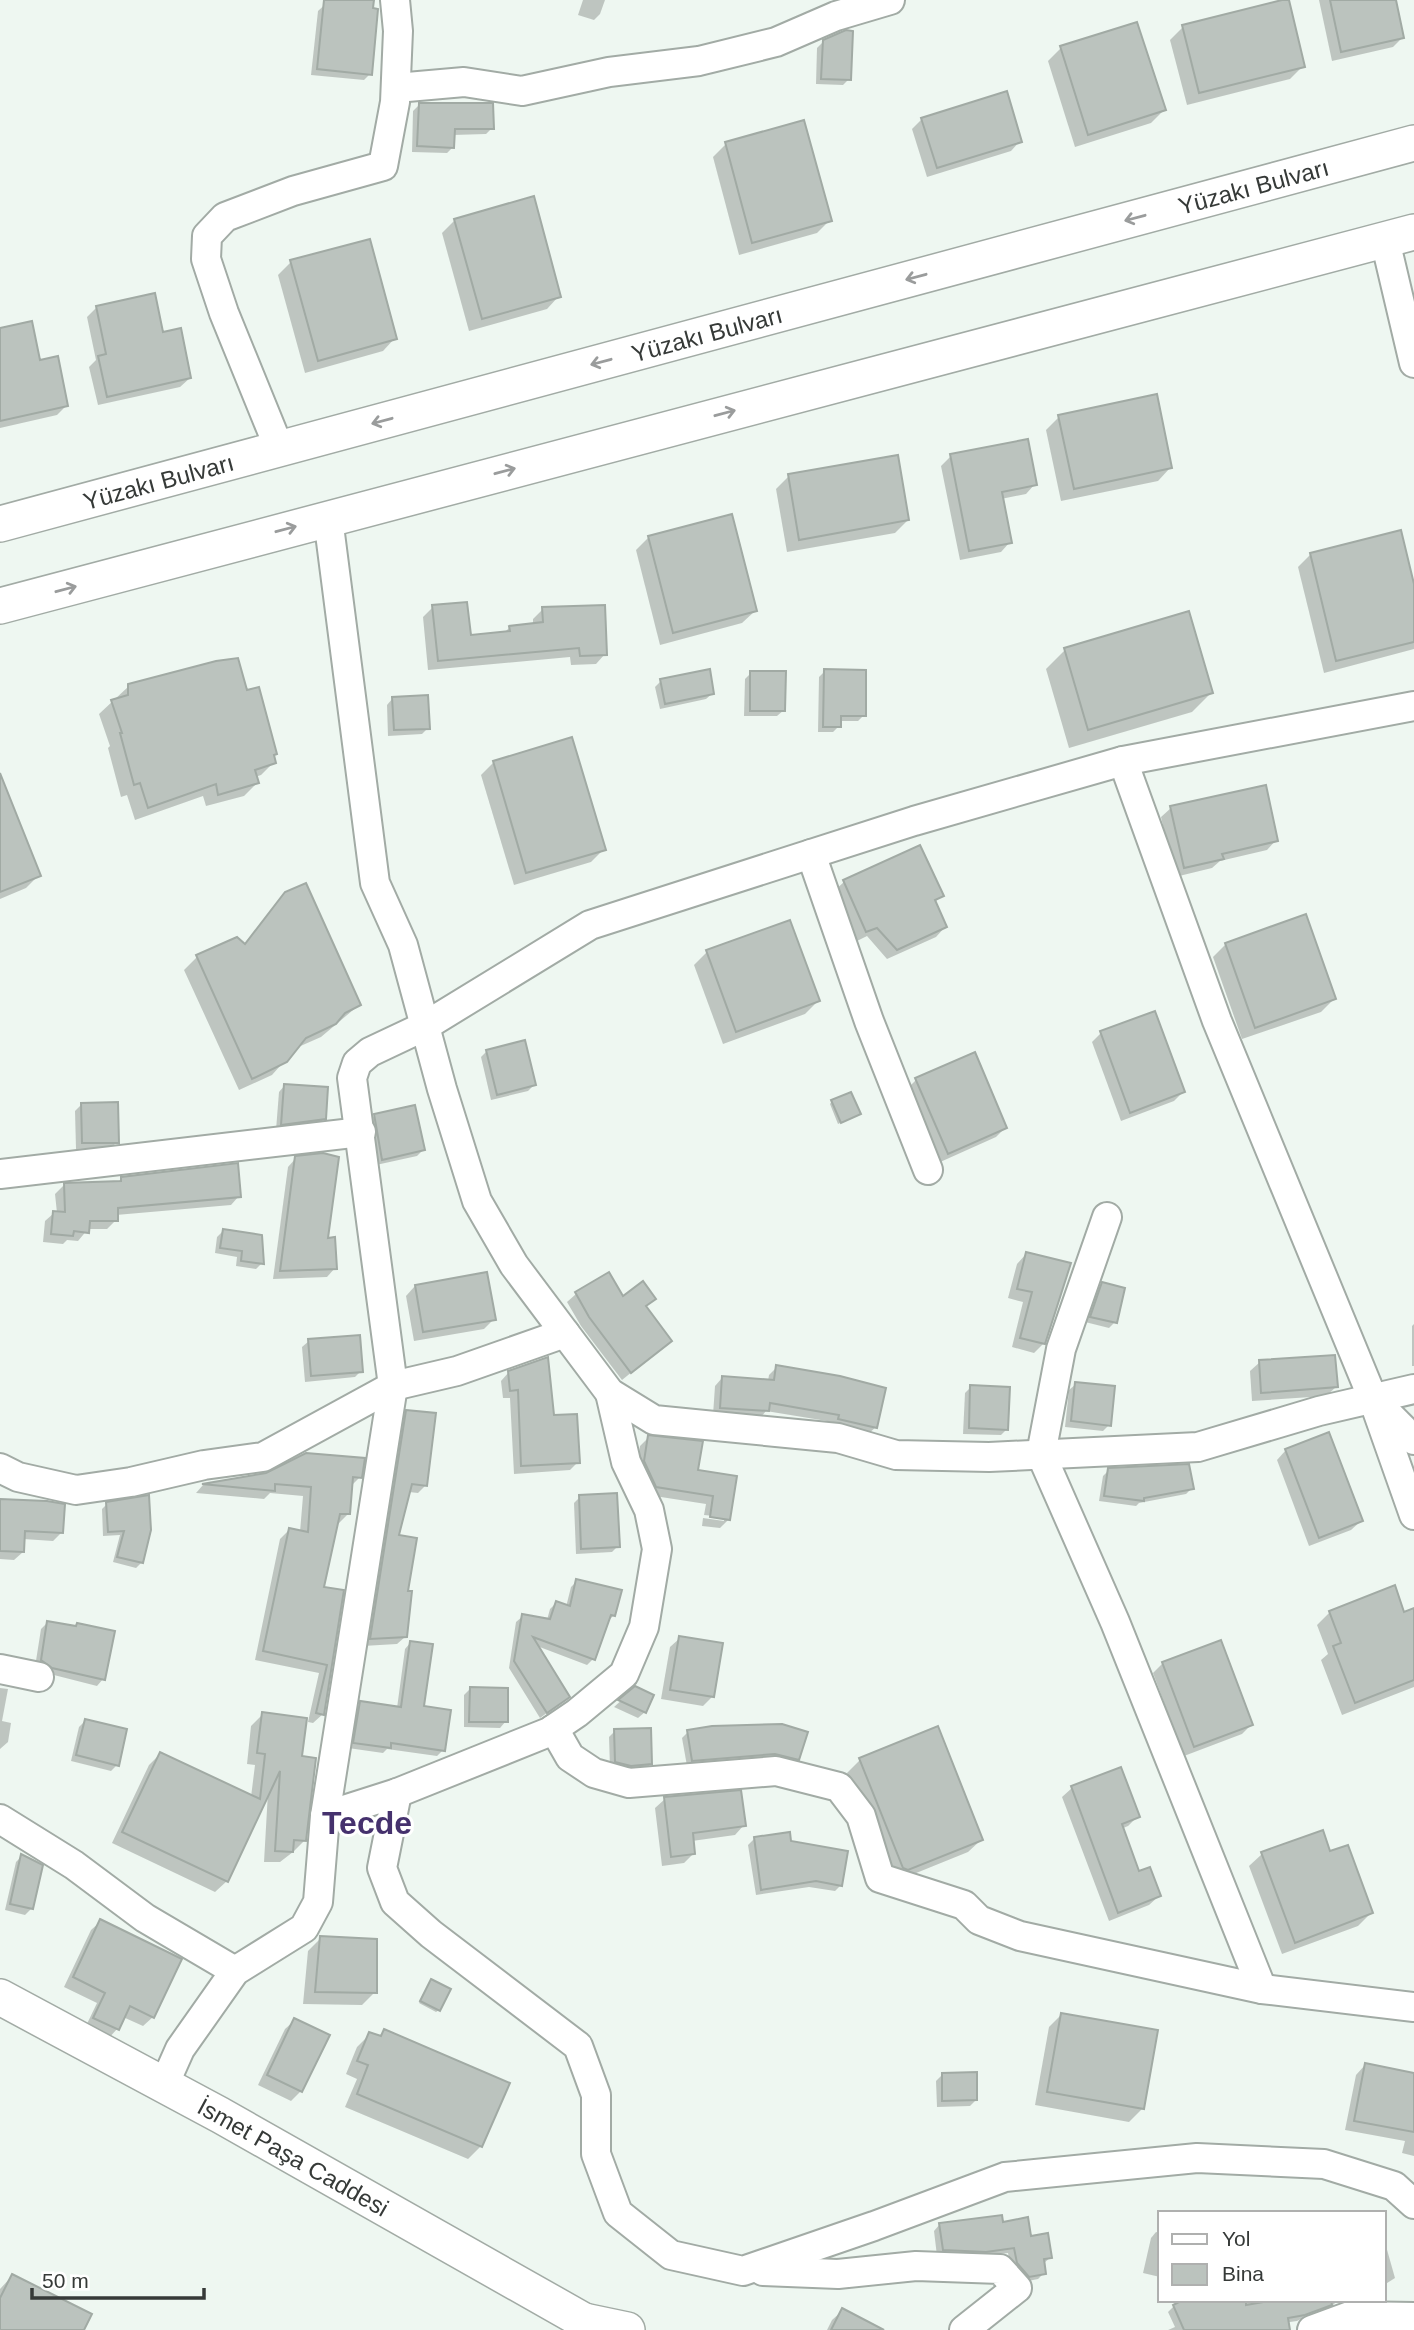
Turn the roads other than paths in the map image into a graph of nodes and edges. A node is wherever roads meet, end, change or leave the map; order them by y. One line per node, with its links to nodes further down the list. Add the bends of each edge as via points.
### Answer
1 (395, 0): 4 (street)
2 (890, 0): 3 (street)
3 (851, 6): 4 (street, via 776,43 699,61 609,72 522,91 464,82)
4 (396, 88): 8 (street, via 383,166 293,191 225,218 207,236 206,259 220,302)
5 (1414, 143): 8 (main road, Yüzakı Bulvarı, one-way to 8)
6 (1399, 236): 7 (street); 9 (main road, one-way to 6)
7 (1414, 363)
8 (279, 449): 10 (main road, Yüzakı Bulvarı)
9 (328, 518): 11 (main road, one-way to 9); 15 (street, via 375,883 403,945)
10 (0, 524)
11 (0, 606)
12 (1414, 706): 13 (street)
13 (1123, 761): 14 (street); 24 (street, via 1217,1021)
14 (811, 854): 15 (street, via 590,925); 17 (street, via 869,1021)
15 (425, 1026): 16 (street, via 357,1063 352,1077); 20 (street, via 477,1202 514,1265)
16 (361, 1132): 18 (street); 21 (street)
17 (928, 1170)
18 (0, 1174)
19 (1107, 1217): 26 (street, via 1061,1349)
20 (565, 1333): 21 (street, via 457,1371); 23 (street)
21 (393, 1387): 27 (street, via 263,1457 76,1490 18,1477); 33 (street)
22 (1414, 1389): 24 (street)
23 (610, 1393): 26 (street, via 654,1420 838,1438 896,1455); 31 (street, via 626,1462 649,1510 657,1549 644,1627 624,1674)
24 (1373, 1399): 25 (street); 26 (street, via 1198,1447); 28 (street)
25 (1414, 1440)
26 (1041, 1454): 36 (street, via 1115,1622)
27 (0, 1468)
28 (1414, 1515)
29 (0, 1669): 30 (street)
30 (39, 1677)
31 (554, 1729): 32 (street); 36 (street, via 570,1757 594,1773 629,1783 776,1771 839,1787 861,1816 880,1878 964,1905 979,1920 1020,1936)
32 (397, 1793): 33 (street); 41 (street, via 382,1868 395,1902 578,2046 596,2095 596,2154 618,2213 671,2255)
33 (325, 1816): 35 (street, via 318,1902 304,1928)
34 (0, 1819): 35 (street, via 74,1864 145,1918)
35 (236, 1972): 39 (street, via 180,2049)
36 (1262, 1989): 38 (street)
37 (0, 1997): 39 (main road, İsmet Paşa Caddesi)
38 (1414, 2007)
39 (164, 2085): 43 (main road, İsmet Paşa Caddesi)
40 (1414, 2204): 41 (street, via 1394,2186 1324,2164 1197,2158 1005,2177)
41 (743, 2270): 45 (street, via 838,2274 916,2266 1000,2269 1017,2288)
42 (1414, 2317): 46 (street, via 1350,2316)
43 (588, 2325): 44 (main road, İsmet Paşa Caddesi)
44 (627, 2330)
45 (964, 2330)
46 (1312, 2330)

